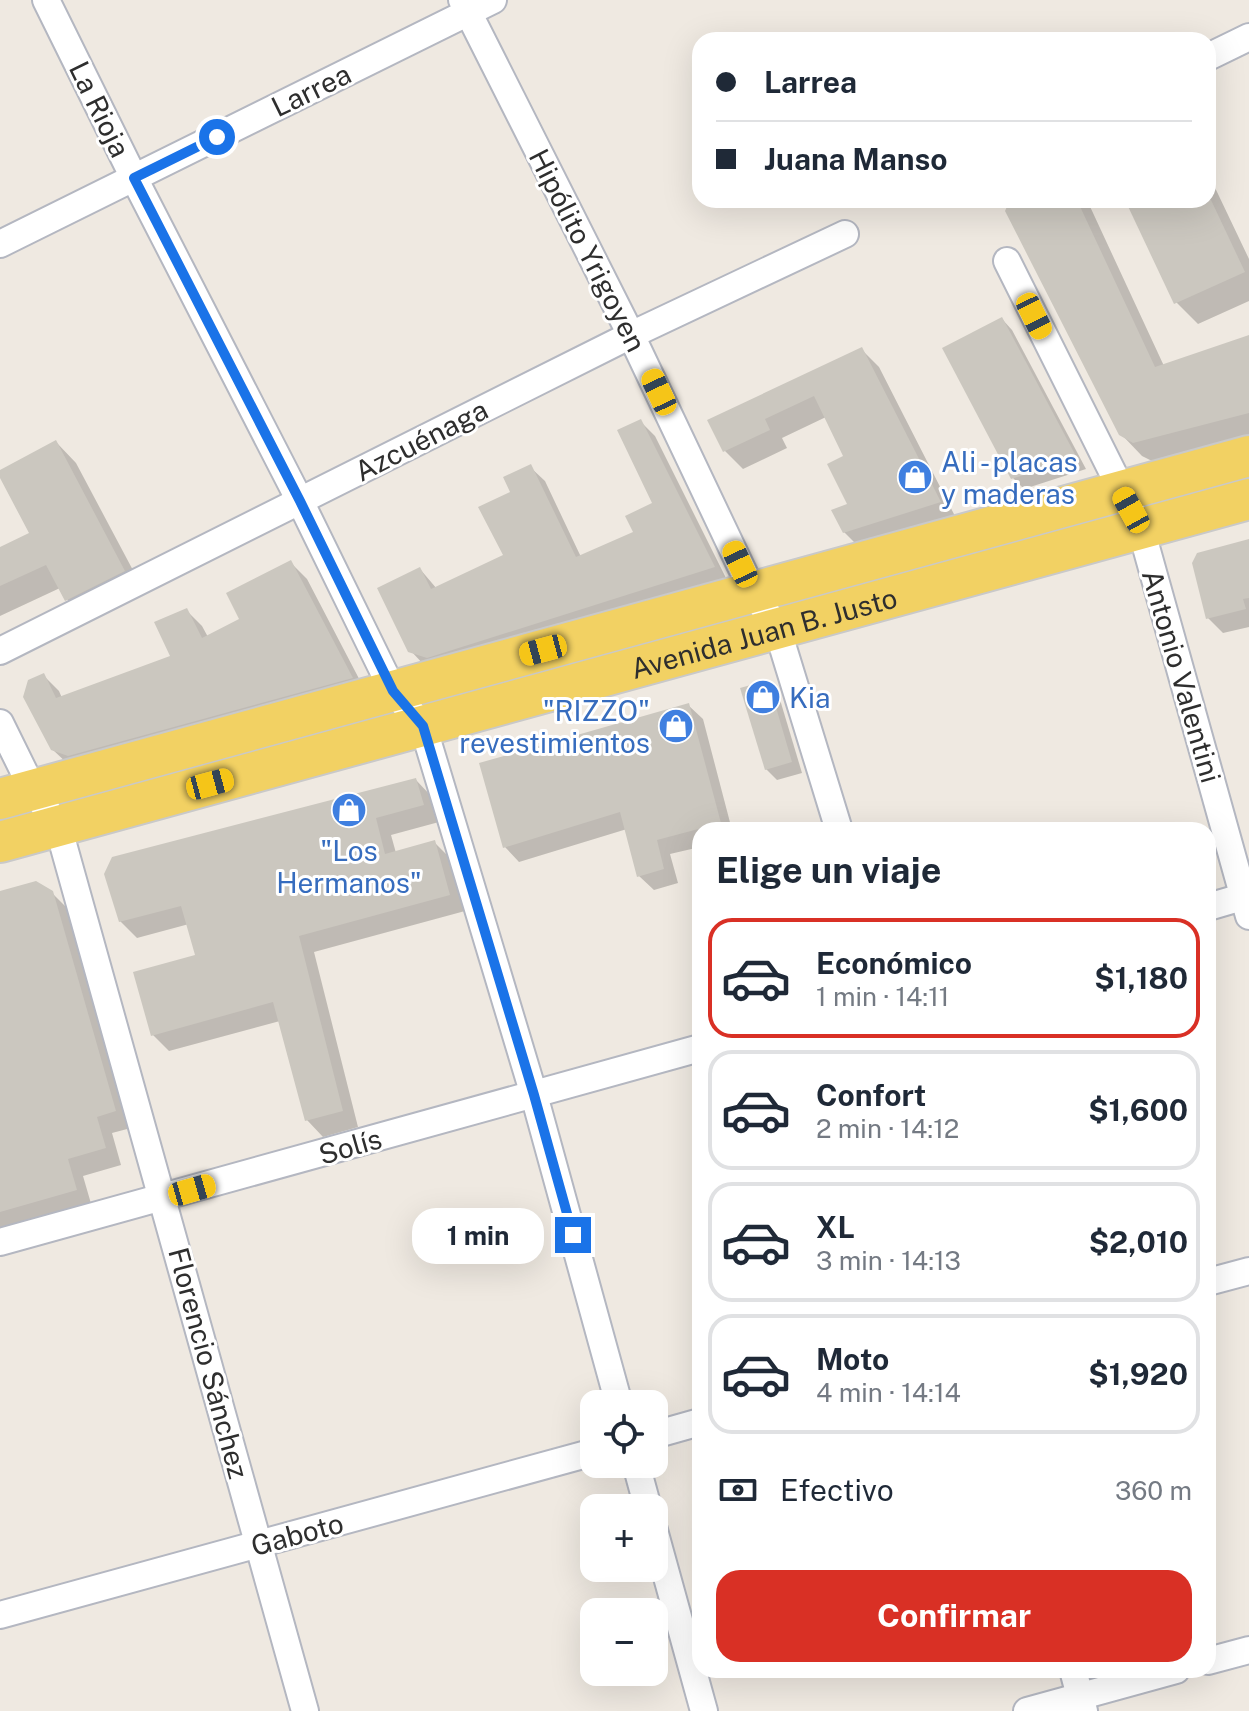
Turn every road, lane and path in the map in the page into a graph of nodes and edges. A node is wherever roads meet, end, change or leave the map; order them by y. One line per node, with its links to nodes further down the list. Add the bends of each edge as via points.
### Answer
1 (46, 0): 6 (street, La Rioja)
2 (493, 0): 3 (street, Larrea)
3 (465, 6): 6 (street, Larrea); 10 (street, Hipólito Yrigoyen)
4 (1249, 37): 5 (street)
5 (1216, 53)
6 (134, 178): 8 (street, Larrea); 14 (street, La Rioja)
7 (845, 234): 10 (street, Azcuénaga)
8 (0, 244)
9 (1007, 261): 12 (street, Antonio Valentini)
10 (631, 335): 14 (street, Azcuénaga); 16 (street, Hipólito Yrigoyen)
11 (1249, 456): 12 (main road, Avenida Juan B. Justo)
12 (1121, 492): 15 (street, Antonio Valentini); 16 (main road, Avenida Juan B. Justo)
13 (1249, 499): 15 (main road, Avenida Juan B. Justo)
14 (300, 501): 18 (street, Azcuénaga); 19 (street, La Rioja)
15 (1141, 529): 17 (main road, Avenida Juan B. Justo); 26 (street, Antonio Valentini)
16 (753, 592): 17 (street, Hipólito Yrigoyen); 19 (main road, Avenida Juan B. Justo)
17 (777, 628): 21 (main road, Avenida Juan B. Justo); 23 (street, Hipólito Yrigoyen)
18 (0, 651)
19 (393, 691): 21 (street, La Rioja); 22 (main road, Avenida Juan B. Justo)
20 (0, 723): 22 (street, Florencio Sánchez)
21 (423, 726): 24 (main road, Avenida Juan B. Justo); 29 (street)
22 (17, 794): 24 (street, Florencio Sánchez)
23 (837, 822)
24 (58, 826): 25 (main road, Avenida Juan B. Justo); 30 (street, Florencio Sánchez)
25 (0, 842)
26 (1247, 903): 27 (street)
27 (1216, 906)
28 (692, 1050): 29 (street, Solís)
29 (534, 1095): 30 (street, Solís); 34 (street)
30 (163, 1198): 31 (street, Solís); 38 (street, Florencio Sánchez)
31 (0, 1242)
32 (1249, 1271): 33 (street)
33 (1216, 1280)
34 (615, 1390)
35 (692, 1424): 36 (street)
36 (668, 1431)
37 (580, 1456): 38 (street, Gaboto)
38 (259, 1544): 40 (street, Gaboto); 48 (street, Florencio Sánchez)
39 (668, 1581): 43 (street)
40 (0, 1615)
41 (1249, 1650): 42 (street)
42 (1216, 1659)
43 (692, 1668)
44 (695, 1678): 49 (street)
45 (1075, 1678): 47 (street)
46 (1154, 1678): 47 (street)
47 (1082, 1704): 50 (street)
48 (305, 1711)
49 (704, 1711)
50 (1027, 1711)

